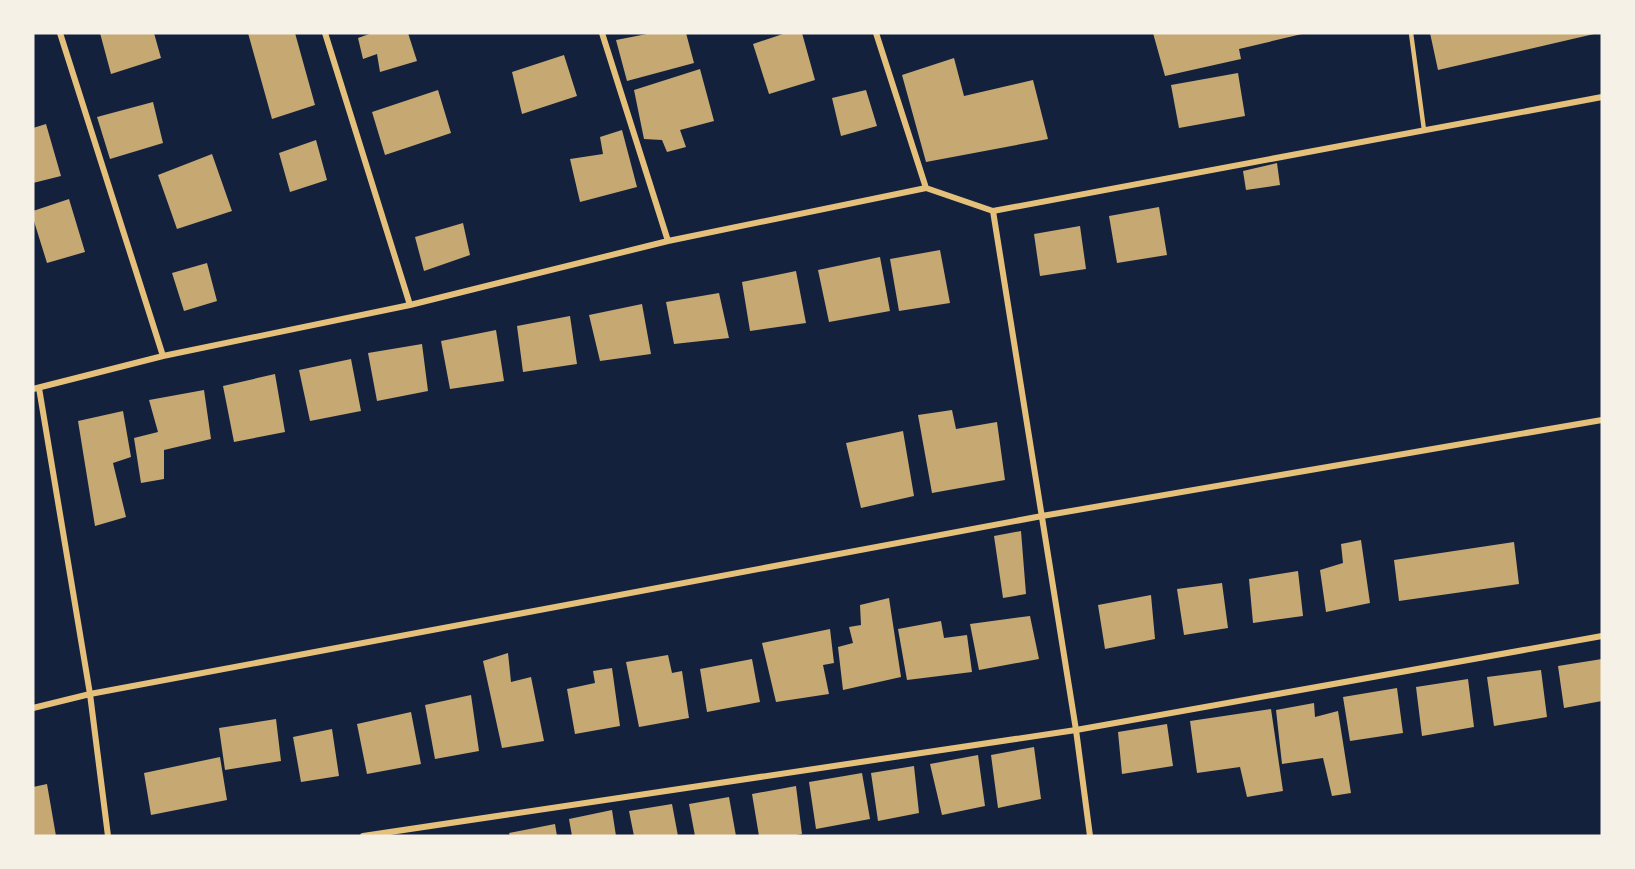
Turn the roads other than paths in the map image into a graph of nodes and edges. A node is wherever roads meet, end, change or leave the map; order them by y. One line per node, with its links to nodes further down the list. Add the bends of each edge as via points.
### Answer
1 (60, 33): 12 (street)
2 (325, 33): 11 (street)
3 (602, 33): 10 (street)
4 (876, 33): 8 (street)
5 (1412, 33): 7 (lane)
6 (1602, 97): 7 (street)
7 (1424, 130): 9 (street)
8 (926, 188): 9 (street); 10 (street)
9 (993, 211): 15 (street)
10 (668, 241): 11 (street)
11 (410, 305): 12 (street)
12 (163, 356): 13 (street)
13 (36, 388): 17 (street)
14 (1602, 420): 15 (street)
15 (1042, 516): 17 (street); 19 (street)
16 (1602, 636): 19 (street)
17 (90, 694): 18 (street); 20 (street)
18 (33, 708)
19 (1076, 730): 21 (street); 22 (street)
20 (108, 836)
21 (363, 836)
22 (1090, 836)

